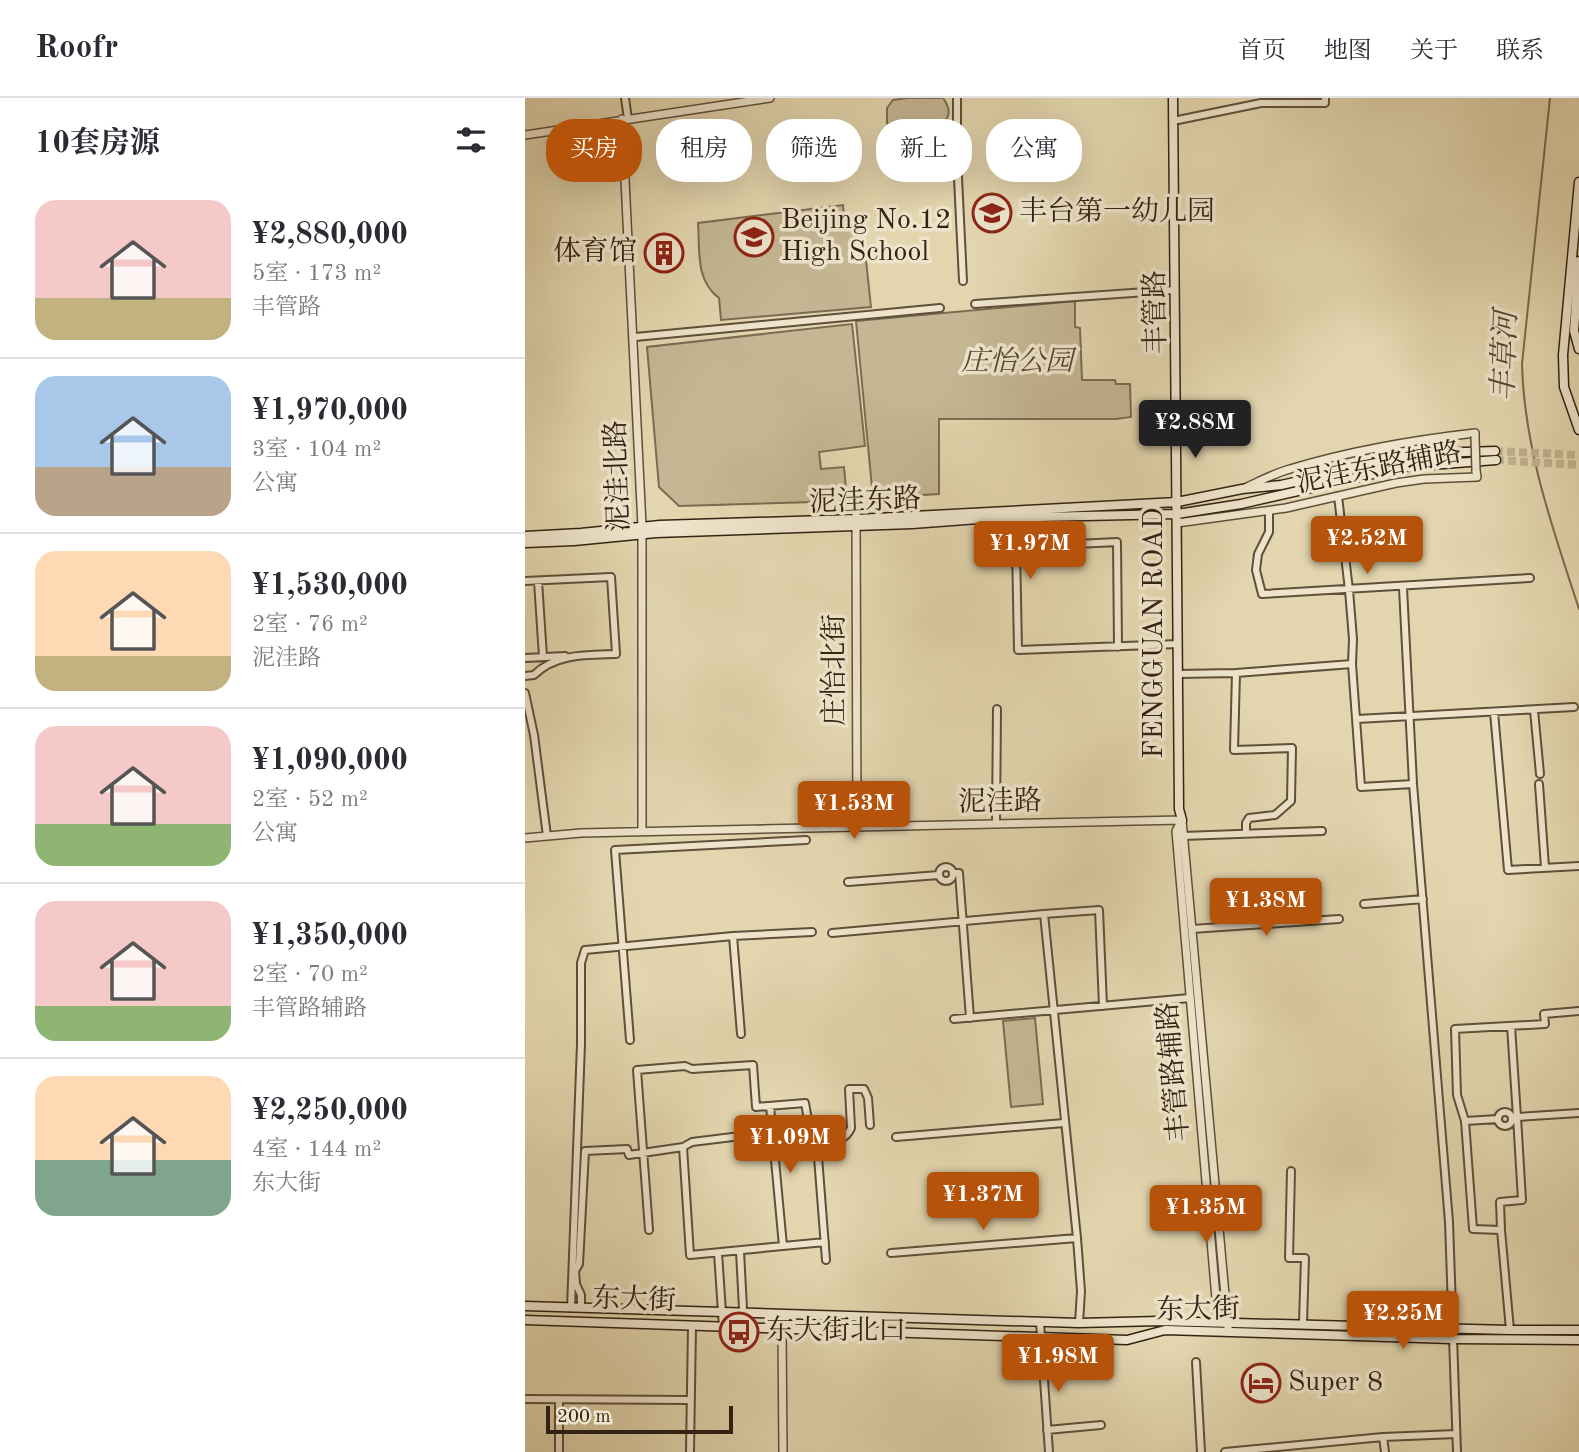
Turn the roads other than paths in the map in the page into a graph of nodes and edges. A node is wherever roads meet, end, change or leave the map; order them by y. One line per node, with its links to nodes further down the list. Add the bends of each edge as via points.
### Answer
1 (625, 98): 6 (street)
2 (770, 98): 6 (street)
3 (957, 98): 13 (street)
4 (1175, 98): 7 (main road, 丰管路); 14 (main road, FENGGUAN ROAD)
5 (1325, 100): 7 (street, via 1261,103)
6 (625, 119)
7 (1178, 120): 22 (main road, 丰管路)
8 (546, 130): 9 (street)
9 (525, 133)
10 (628, 182): 17 (street, 泥洼北路)
11 (1579, 182): 19 (main road, via 1563,355 1564,387)
12 (1579, 261): 18 (main road, via 1574,331)
13 (963, 281)
14 (1175, 290): 15 (street); 22 (main road, FENGGUAN ROAD)
15 (975, 304)
16 (940, 308): 17 (street)
17 (635, 337): 26 (street, 泥洼北路)
18 (1579, 349)
19 (1579, 430)
20 (1242, 489): 21 (street, 泥洼东路辅路, bridge, via 1288,469 1420,439 1475,433 1477,477 1424,479); 22 (main road, 泥洼东路); 24 (main road, 泥洼东路, via 1436,453 1495,455 1404,467)
21 (1338, 496): 24 (street, 泥洼东路辅路, via 1286,508); 33 (street)
22 (1179, 501): 24 (main road, 丰管路); 25 (main road, 泥洼东路)
23 (1269, 514): 33 (street, via 1269,532 1256,570 1262,594)
24 (1179, 518): 25 (main road, 泥洼东路); 34 (main road, FENGGUAN ROAD); 41 (main road, 丰管路)
25 (857, 519): 26 (main road, 泥洼东路); 55 (street, 庄怡北街)
26 (642, 529): 27 (main road, 泥洼东路); 28 (main road, 泥洼东路, via 575,541); 56 (street, 泥洼北路)
27 (525, 536)
28 (525, 543)
29 (1530, 579): 32 (street)
30 (525, 581): 31 (street)
31 (538, 581): 36 (street, via 611,577 617,654); 37 (street)
32 (1403, 588): 33 (street); 48 (street)
33 (1349, 590): 39 (street)
34 (1178, 644): 35 (street); 41 (main road, FENGGUAN ROAD)
35 (1118, 647): 35 (street, via 1018,650 1016,547 1117,542)
36 (571, 656): 37 (street); 42 (street)
37 (543, 657): 38 (street)
38 (525, 658)
39 (1352, 664): 40 (street); 49 (street)
40 (1236, 673): 41 (street); 58 (street, via 1234,750 1292,748 1291,801 1275,815 1249,818)
41 (1180, 674): 53 (main road, 丰管路)
42 (525, 676)
43 (525, 693): 59 (street)
44 (1574, 707): 46 (street)
45 (997, 709): 54 (street)
46 (1534, 710): 47 (street); 50 (street)
47 (1494, 712): 48 (street); 64 (street, via 1509,870)
48 (1409, 718): 49 (street); 51 (street)
49 (1357, 719): 51 (street, via 1361,787)
50 (1540, 774)
51 (1413, 784): 66 (street)
52 (1539, 784): 64 (street)
53 (1182, 820): 54 (street, 泥洼路); 60 (street); 68 (street, 丰管路辅路, via 1176,831)
54 (996, 824): 55 (street, 泥洼路)
55 (857, 827): 56 (street, 泥洼路)
56 (642, 831): 59 (street, 泥洼路)
57 (1322, 831): 58 (street)
58 (1246, 832): 60 (street)
59 (547, 836): 61 (street, 泥洼路)
60 (1183, 836): 72 (street)
61 (525, 838)
62 (806, 840): 76 (street, via 615,850)
63 (1579, 866): 64 (street)
64 (1545, 867)
65 (848, 883): 71 (street, via 939,875 948,882 953,873 959,873)
66 (1423, 899): 67 (street); 122 (street, via 1449,1222)
67 (1364, 904)
68 (1182, 911): 72 (street); 77 (street, 丰管路辅路)
69 (1044, 914): 71 (street); 78 (street, via 1099,910); 79 (street)
70 (1339, 919): 72 (street)
71 (962, 922): 74 (street); 81 (street)
72 (1191, 927): 97 (street)
73 (812, 932): 75 (street)
74 (832, 933)
75 (733, 936): 76 (street); 84 (street)
76 (623, 946): 85 (street); 110 (street, via 585,950 581,963)
77 (1190, 998): 78 (street); 99 (street, 丰管路辅路)
78 (1103, 1006): 79 (street)
79 (1053, 1011): 81 (street); 90 (street)
80 (1579, 1012): 83 (street, via 1544,1014 1545,1024)
81 (970, 1018): 82 (street)
82 (954, 1019)
83 (1511, 1026): 88 (street); 89 (street, via 1455,1029 1458,1095)
84 (741, 1034)
85 (630, 1040)
86 (770, 1106): 92 (street); 94 (street, via 804,1103 811,1137); 96 (street, via 756,1107 753,1065 637,1070)
87 (1579, 1113): 88 (street)
88 (1515, 1118): 89 (street, via 1507,1126 1498,1119); 101 (street, via 1522,1200 1500,1202)
89 (1465, 1121): 101 (street, via 1473,1229)
90 (1064, 1124): 93 (street); 102 (street)
91 (870, 1125): 94 (street, via 864,1089 849,1089 849,1133 839,1141)
92 (773, 1132): 95 (street); 104 (street)
93 (896, 1137)
94 (817, 1144): 103 (street)
95 (683, 1147): 96 (street); 106 (street, via 690,1255)
96 (644, 1152): 100 (street); 110 (street, via 585,1150 575,1271 581,1295)
97 (1213, 1166): 99 (street); 119 (street)
98 (1291, 1171): 117 (street, via 1289,1258 1304,1258)
99 (1205, 1186): 119 (street, 丰管路辅路)
100 (649, 1230)
101 (1501, 1230): 124 (street)
102 (1077, 1238): 107 (street); 116 (street)
103 (825, 1242): 104 (street); 108 (street)
104 (783, 1246): 105 (street)
105 (740, 1251): 106 (street); 112 (street)
106 (718, 1253): 111 (street)
107 (891, 1254)
108 (826, 1259)
109 (525, 1306): 110 (main road, 东大街)
110 (576, 1308): 111 (main road, 东大街)
111 (723, 1313): 112 (main road, 东大街); 120 (street)
112 (743, 1314): 114 (main road, 东大街); 121 (street)
113 (525, 1320): 118 (main road, 东大街)
114 (1040, 1322): 116 (main road, 东大街); 126 (street)
115 (1126, 1322): 116 (main road, 东大街); 119 (main road, 东大街); 127 (main road, via 1133,1329)
116 (1079, 1323)
117 (1303, 1323): 119 (main road, 东大街); 122 (main road, 东大街)
118 (692, 1326): 120 (main road, 东大街); 133 (street)
119 (1225, 1326): 127 (main road, 东大街, via 1165,1330); 128 (main road, 东大街)
120 (723, 1327): 121 (main road, 东大街)
121 (744, 1328): 123 (main road, 东大街)
122 (1451, 1328): 124 (main road, 东大街); 128 (street)
123 (782, 1329): 126 (main road, 东大街); 140 (street)
124 (1510, 1330): 125 (main road, 东大街)
125 (1579, 1330)
126 (1040, 1339): 127 (main road, 东大街); 135 (street)
127 (1131, 1339)
128 (1452, 1339): 129 (main road, 东大街); 136 (street)
129 (1579, 1340)
130 (1196, 1362): 142 (street)
131 (525, 1399): 132 (street)
132 (559, 1399): 133 (street); 138 (street)
133 (690, 1400): 139 (street)
134 (1101, 1425): 135 (street)
135 (1047, 1430): 141 (street)
136 (1456, 1434): 137 (street); 145 (street)
137 (1383, 1437): 143 (street); 144 (street)
138 (559, 1452)
139 (690, 1452)
140 (783, 1452)
141 (1049, 1452)
142 (1201, 1452)
143 (1225, 1452)
144 (1385, 1452)
145 (1457, 1452)

